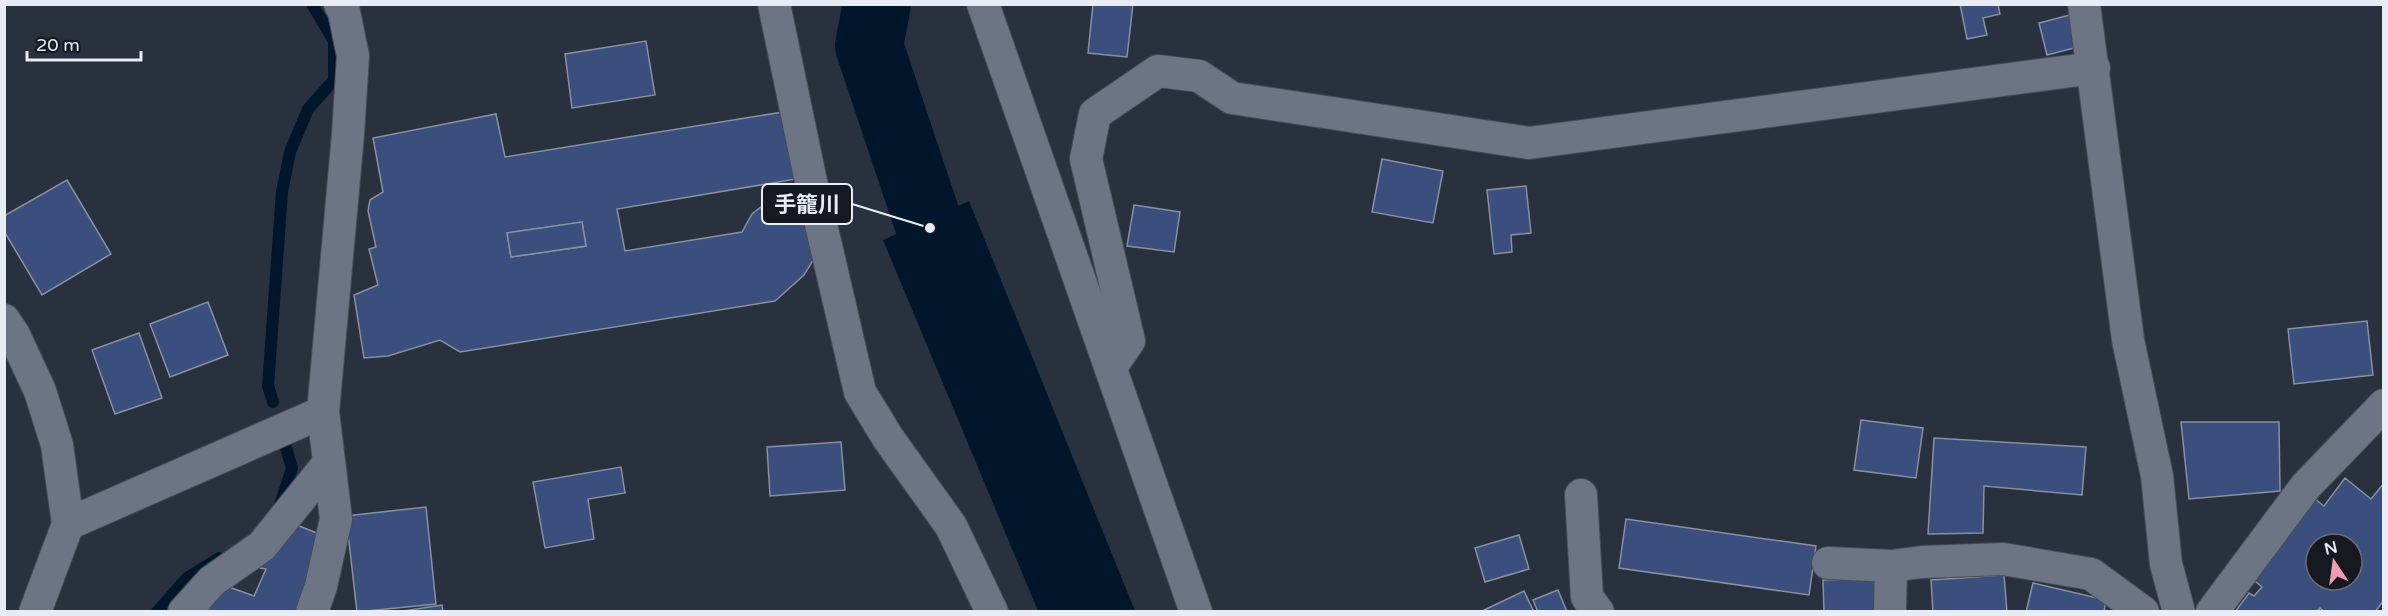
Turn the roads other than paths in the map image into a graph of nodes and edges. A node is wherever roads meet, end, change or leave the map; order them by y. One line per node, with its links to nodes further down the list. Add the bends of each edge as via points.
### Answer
1 (340, 4): 9 (street, via 353,56)
2 (774, 4): 18 (street, via 860,392 951,526)
3 (983, 4): 7 (street)
4 (2084, 4): 5 (street)
5 (2094, 68): 7 (street, via 1529,143 1232,98 1199,76 1158,71 1095,114 1086,159 1129,341); 23 (street, via 2128,340 2157,476 2166,564)
6 (4, 320): 12 (street, via 40,391 57,445)
7 (1111, 367): 19 (street)
8 (2384, 405): 24 (street, via 2306,486)
9 (323, 412): 10 (street); 12 (street)
10 (328, 464): 16 (street, via 262,546 212,581); 17 (street, via 336,519)
11 (1581, 495): 20 (street, via 1587,597)
12 (68, 524): 15 (street)
13 (1828, 563): 14 (street)
14 (1891, 566): 21 (street); 22 (street, via 2002,559 2091,574)
15 (35, 612)
16 (184, 612)
17 (312, 612)
18 (992, 612)
19 (1196, 612)
20 (1598, 612)
21 (1890, 612)
22 (2143, 612)
23 (2179, 612)
24 (2212, 612)

